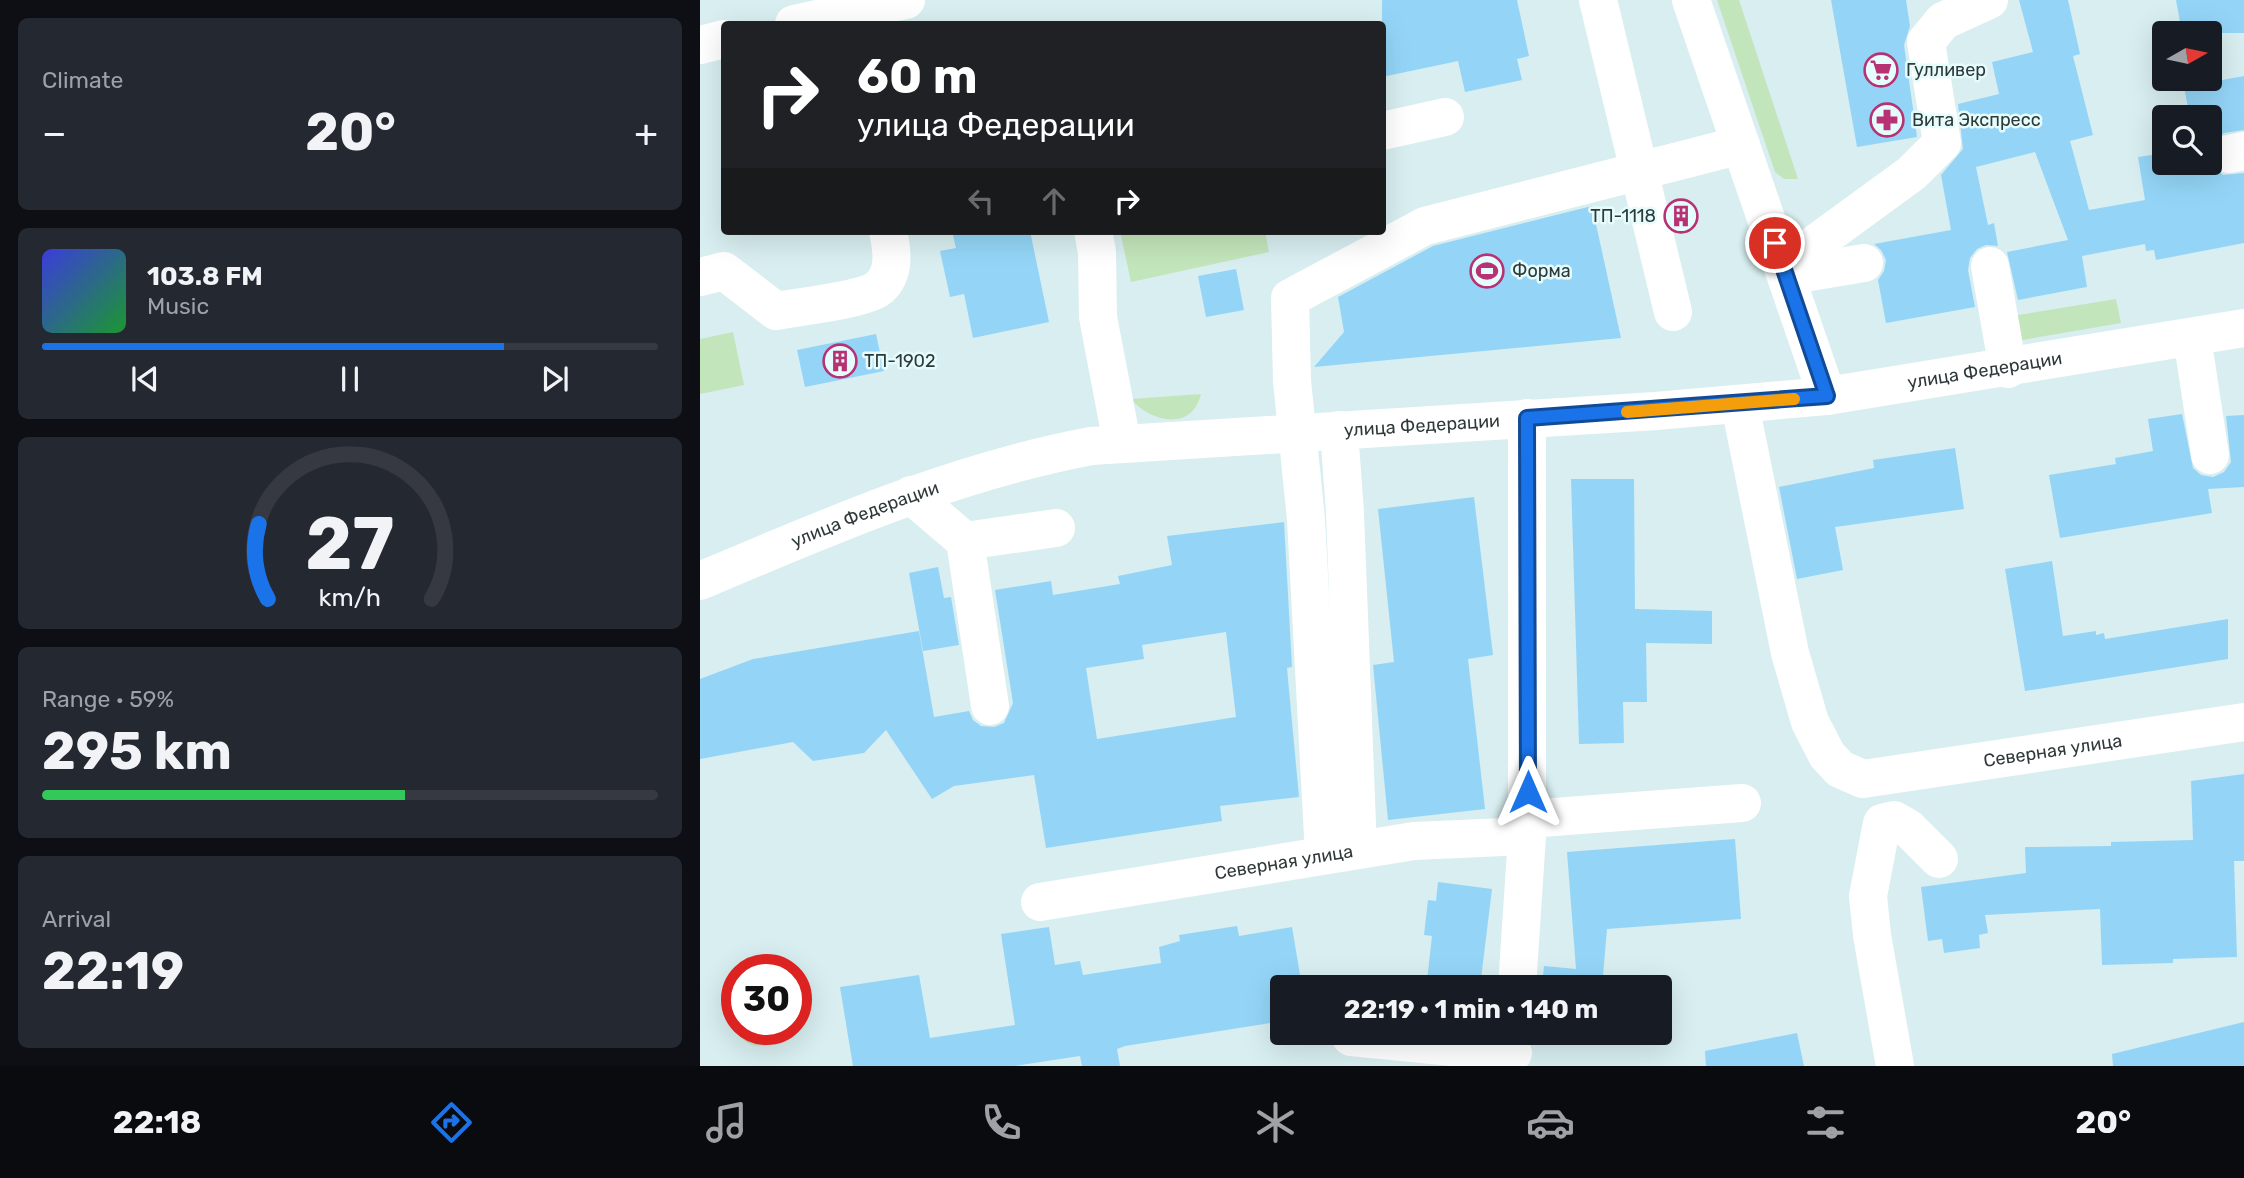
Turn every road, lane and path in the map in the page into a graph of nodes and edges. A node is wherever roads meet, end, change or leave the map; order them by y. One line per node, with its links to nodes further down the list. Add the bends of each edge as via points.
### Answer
1 (906, 0): 5 (street)
2 (1598, 0): 12 (street)
3 (1691, 0): 11 (street)
4 (1989, 0): 17 (street, via 1943,21 1926,42 1942,143 1912,173)
5 (844, 19): 6 (street)
6 (824, 21)
7 (721, 40): 8 (street)
8 (700, 45)
9 (1445, 117): 10 (street)
10 (1386, 130)
11 (1741, 145): 12 (street); 17 (street)
12 (1639, 171): 19 (street); 27 (street, via 1425,226 1290,298)
13 (889, 235): 18 (street, via 893,255 888,275 878,289 861,295 776,311 724,271)
14 (1094, 235): 28 (street, via 1098,317)
15 (1864, 263): 17 (street)
16 (1990, 266): 22 (street)
17 (1785, 271): 23 (street)
18 (700, 277)
19 (1673, 312)
20 (2244, 328): 21 (street, улица Федерации)
21 (2192, 337): 22 (street, улица Федерации); 29 (street)
22 (2008, 369): 23 (street, улица Федерации)
23 (1827, 396): 24 (street, улица Федерации)
24 (1740, 405): 25 (street, улица Федерации); 35 (street, Северная улица, via 1790,653 1810,722 1840,769 1863,779)
25 (1527, 418): 26 (street, улица Федерации); 37 (street)
26 (1339, 430): 27 (street, улица Федерации); 38 (street, via 1346,513)
27 (1295, 432): 28 (street, улица Федерации); 38 (street)
28 (1122, 443): 30 (street, улица Федерации, via 1040,456)
29 (2210, 454)
30 (911, 495): 32 (street); 33 (street, улица Федерации)
31 (1056, 528): 32 (street)
32 (965, 541): 34 (street)
33 (700, 581)
34 (990, 706)
35 (2244, 722)
36 (1742, 803): 37 (street, Северная улица)
37 (1527, 827): 38 (street, Северная улица); 41 (street)
38 (1341, 853): 40 (street, Северная улица)
39 (1939, 859): 44 (street, via 1908,828 1894,820 1882,823 1868,897)
40 (1040, 902)
41 (1518, 975)
42 (1450, 1045): 43 (street)
43 (1513, 1050)
44 (1895, 1066)

